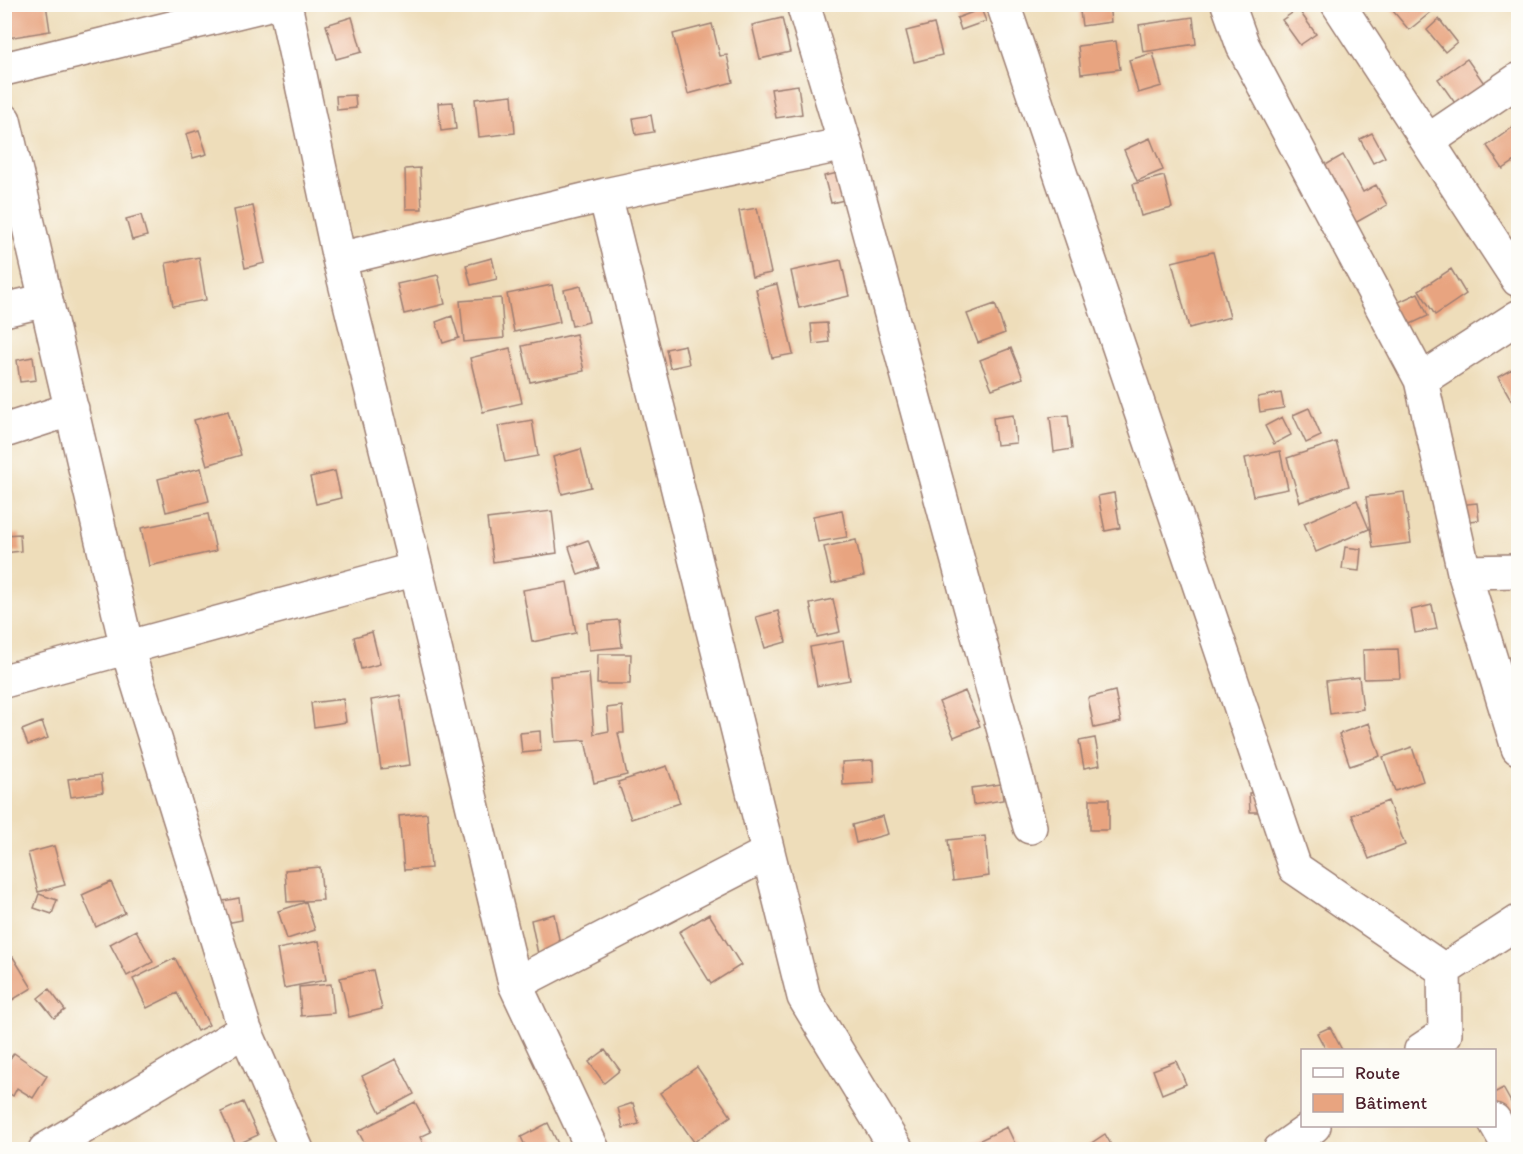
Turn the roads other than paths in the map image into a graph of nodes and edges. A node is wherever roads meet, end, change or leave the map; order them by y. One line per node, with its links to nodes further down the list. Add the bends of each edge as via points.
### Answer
1 (269, 4): 7 (street)
2 (285, 4): 13 (street)
3 (803, 4): 11 (street)
4 (1003, 4): 30 (street, via 1295,868)
5 (1338, 4): 10 (street)
6 (1238, 9): 18 (street, via 1243,46)
7 (4, 69)
8 (1518, 80): 10 (street)
9 (4, 120): 15 (street)
10 (1428, 141): 14 (street)
11 (845, 144): 12 (street); 27 (street)
12 (605, 195): 13 (street); 28 (street)
13 (339, 259): 21 (street)
14 (1518, 280)
15 (46, 300): 16 (street); 19 (street)
16 (4, 310)
17 (1518, 317): 18 (street)
18 (1421, 380): 23 (street)
19 (72, 409): 20 (street); 24 (street)
20 (4, 431)
21 (416, 569): 24 (street); 31 (street)
22 (1518, 571): 23 (street)
23 (1464, 572): 26 (street)
24 (127, 648): 25 (street); 32 (street)
25 (4, 681)
26 (1518, 748)
27 (1030, 827)
28 (768, 853): 31 (street); 39 (street, via 804,997)
29 (1518, 922): 30 (street)
30 (1444, 970): 33 (street)
31 (514, 984): 38 (street)
32 (245, 1030): 36 (street); 37 (street)
33 (1440, 1045)
34 (1496, 1123): 41 (street)
35 (1311, 1127): 40 (street)
36 (45, 1149)
37 (297, 1149)
38 (593, 1149)
39 (897, 1149)
40 (1280, 1149)
41 (1511, 1149)

